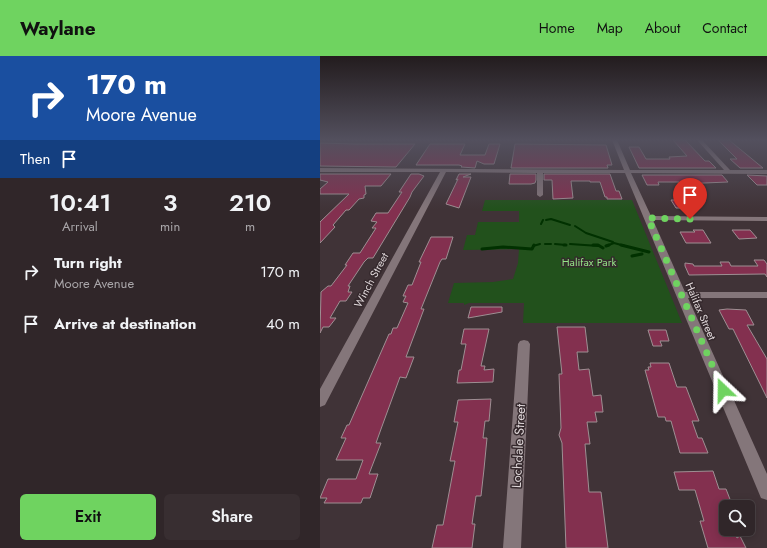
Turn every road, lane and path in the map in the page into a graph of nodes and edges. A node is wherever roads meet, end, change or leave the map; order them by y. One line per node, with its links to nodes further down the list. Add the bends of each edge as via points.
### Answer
1 (624, 163): 6 (street, Halifax Street)
2 (721, 163): 7 (street)
3 (320, 170): 4 (street)
4 (444, 171): 5 (street); 15 (street, Winch Street)
5 (540, 171): 6 (street); 9 (street)
6 (628, 171): 7 (street); 10 (street, Halifax Street)
7 (729, 172): 8 (street)
8 (767, 172)
9 (540, 195)
10 (648, 218): 11 (street); 12 (street, Halifax Street)
11 (767, 219)
12 (681, 296): 13 (street); 16 (street, Halifax Street)
13 (767, 296)
14 (524, 344): 17 (street, Lochdale Street)
15 (320, 401)
16 (767, 492)
17 (512, 548)

